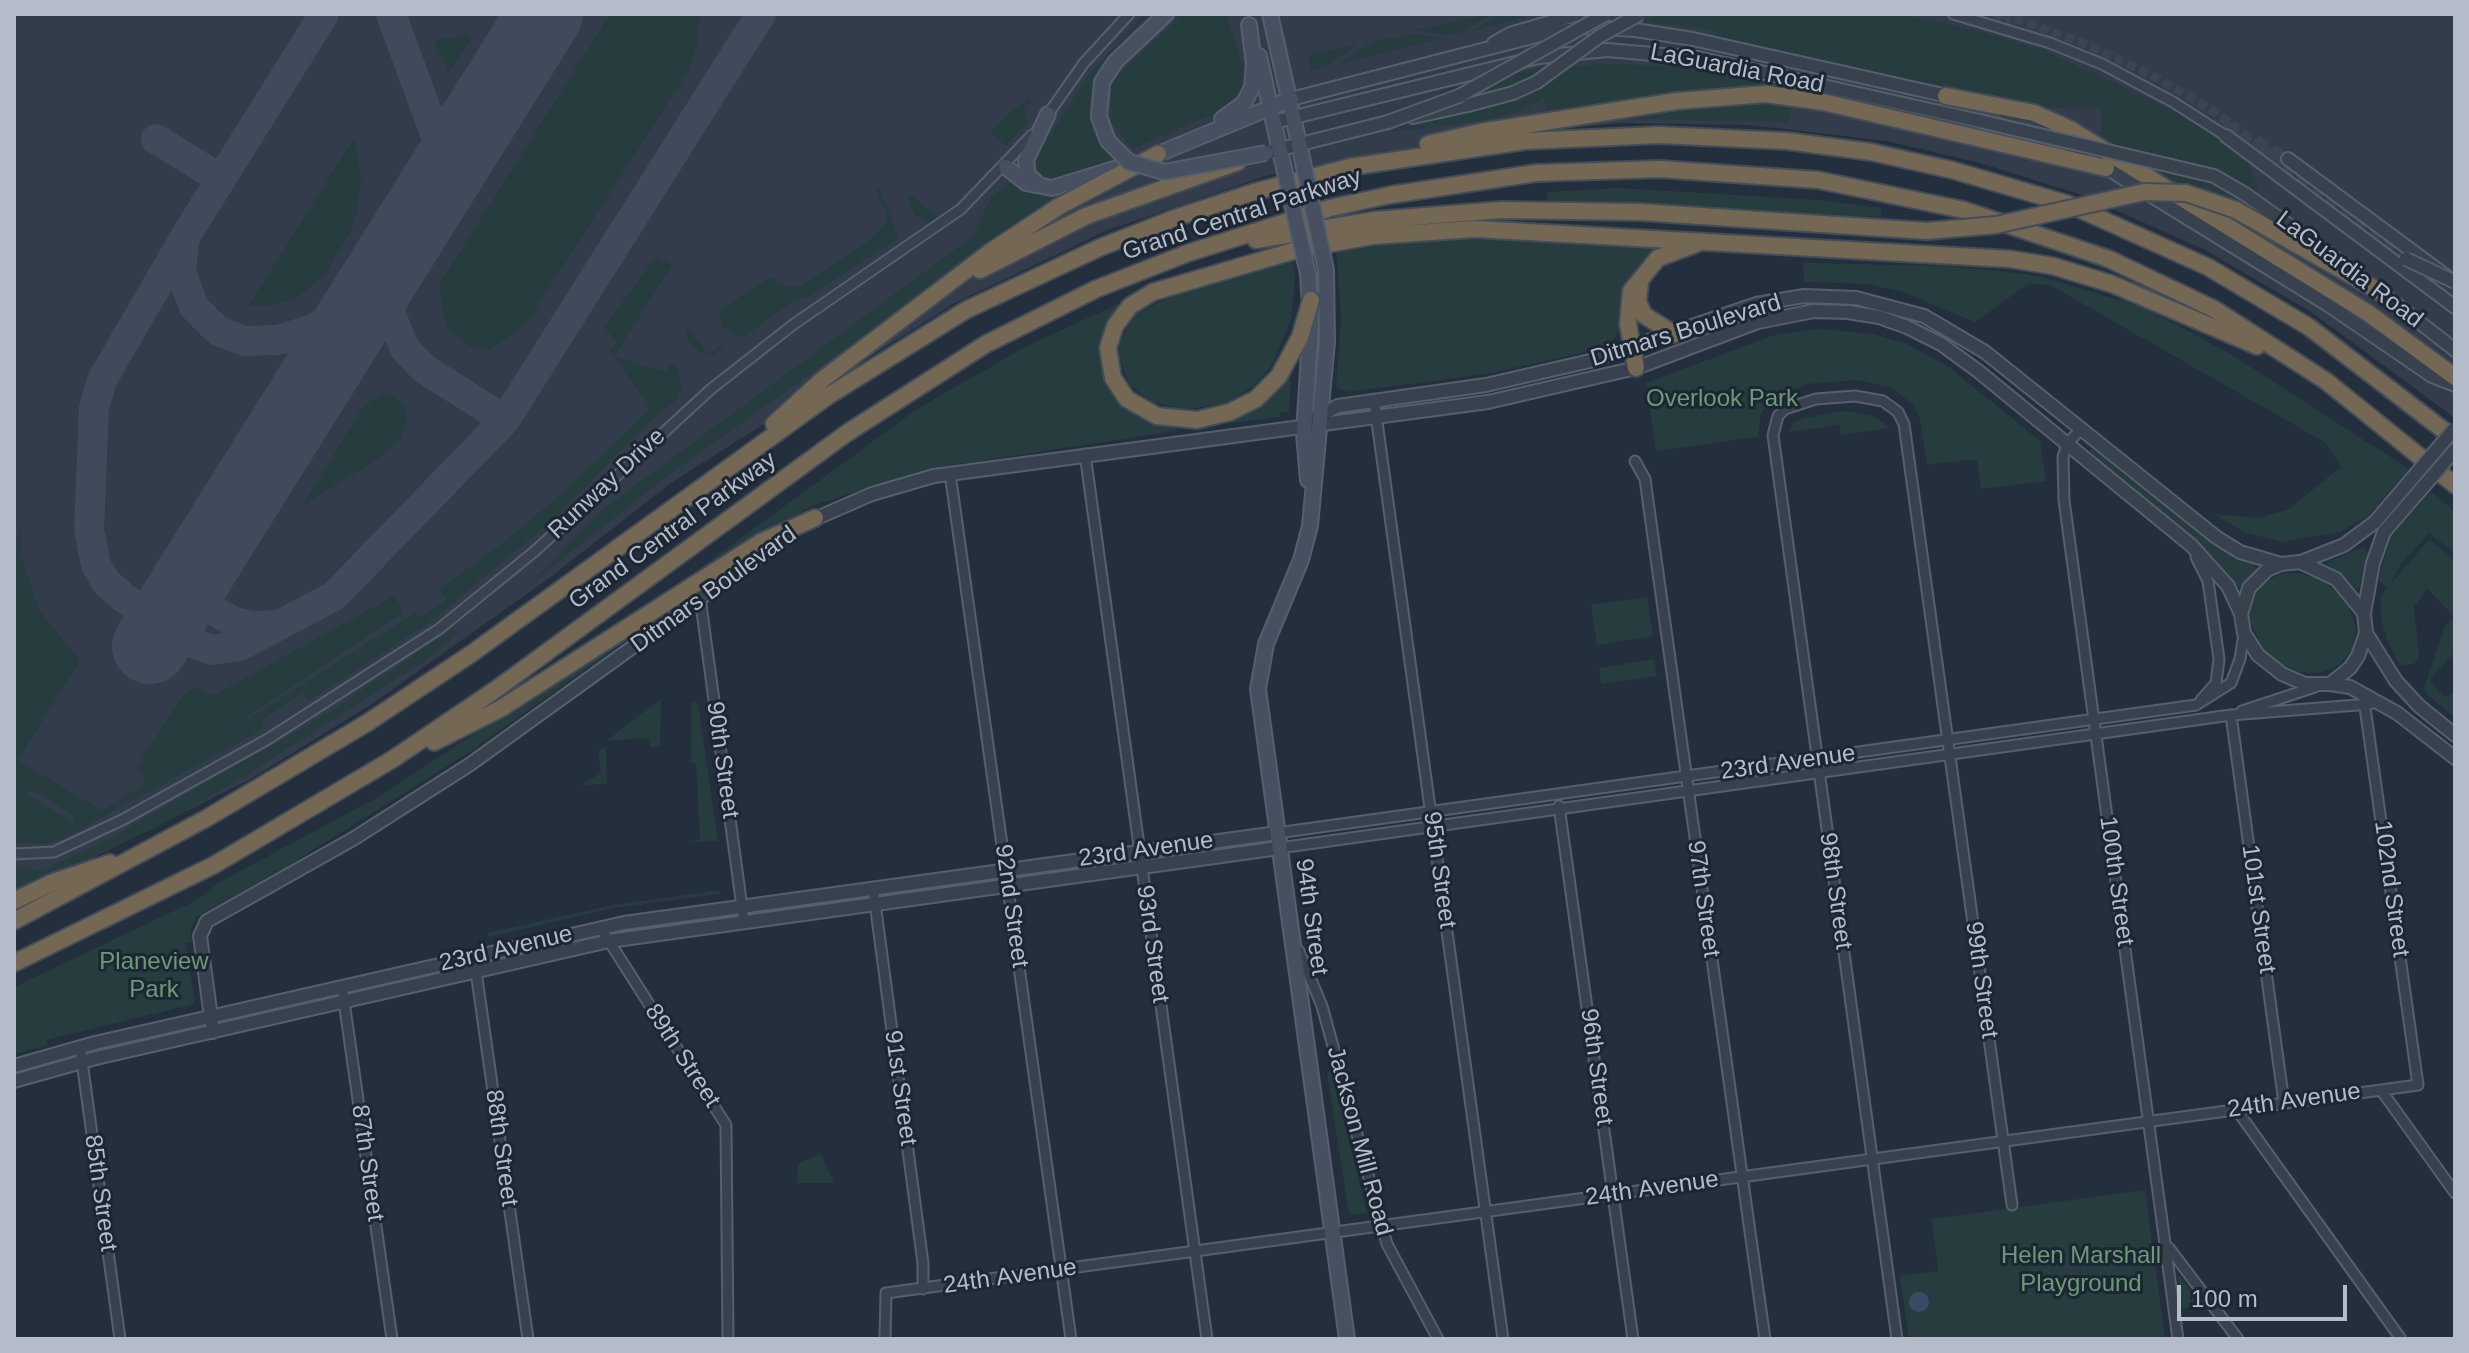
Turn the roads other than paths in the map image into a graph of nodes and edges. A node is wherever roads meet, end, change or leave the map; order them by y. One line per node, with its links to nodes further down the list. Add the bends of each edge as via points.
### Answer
1 (1129, 14): 15 (street, Runway Drive, via 1084,63)
2 (1157, 14): 10 (main road)
3 (1166, 14): 10 (main road)
4 (1270, 14): 13 (main road, 94th Street)
5 (1578, 14): 11 (street, via 1510,34)
6 (1606, 14): 18 (street, bridge, via 1497,78)
7 (1640, 14): 18 (street, bridge, via 1513,93)
8 (1953, 14): 20 (street, via 2076,53 2149,88)
9 (1247, 20): 14 (main road, 94th Street); 19 (main road, via 1254,64 1250,92 1239,108)
10 (1136, 42): 21 (main road, bridge, via 1109,69 1100,88 1099,117 1108,141 1129,162 1164,172)
11 (1477, 52): 12 (street, LaGuardia Road, via 1571,29 1635,30); 13 (street, LaGuardia Road)
12 (1946, 96): 25 (street, LaGuardia Road, via 2021,119); 43 (highway, via 2034,113 2070,129 2368,313)
13 (1291, 99): 14 (main road); 16 (main road, 94th Street)
14 (1271, 106): 17 (main road, 94th Street); 19 (main road)
15 (1048, 114): 24 (street, Runway Drive); 26 (main road, via 1026,165 1031,179)
16 (1294, 117): 17 (street, LaGuardia Road); 34 (street, LaGuardia Road, bridge, via 1539,57 1653,51 2191,169 2224,181); 49 (main road, 94th Street, bridge, via 1329,308)
17 (1274, 122): 21 (main road, 94th Street)
18 (1388, 122): 21 (street, bridge)
19 (1200, 135): 22 (main road)
20 (2226, 136): 36 (street)
21 (1272, 147): 35 (main road, 94th Street, bridge); 38 (highway, bridge, via 1086,216 993,262)
22 (1158, 154): 26 (main road); 38 (highway, via 1037,220)
23 (2288, 159): 33 (street)
24 (1006, 167): 26 (main road, via 1026,183); 93 (street, Runway Drive, via 961,209 794,324 711,389 535,551 428,636 268,739 124,819 54,852)
25 (2106, 168): 27 (highway, via 1823,102 1745,94 1480,132); 41 (street, LaGuardia Road, via 2310,293)
26 (1052, 188)
27 (1254, 192): 52 (highway, Grand Central Parkway, via 1394,159 1568,138 1745,138 1917,161 2068,204 2208,267 2309,327); 58 (highway, Grand Central Parkway, via 1101,247 966,310 862,373)
28 (2389, 241): 33 (street)
29 (1785, 245): 32 (highway, via 1686,245); 35 (highway, via 1488,228 1398,233 1311,246 1220,270 1136,301 1119,319 1110,341 1113,378 1134,405 1166,418 1208,418 1239,409 1285,369); 44 (highway, via 1969,254 2053,266 2175,309)
30 (1188, 253): 34 (highway, bridge, via 1375,220 1501,210 1640,212 1927,231 1996,225 2144,192 2186,193 2236,210); 44 (highway, Grand Central Parkway, via 1353,202 1499,177 1621,169 1778,175 1925,200 2076,246 2179,290); 84 (highway, Grand Central Parkway, via 1022,325 915,387 495,690)
31 (2406, 259): 33 (street, bridge)
32 (1645, 270): 37 (highway, via 1638,291 1642,311); 39 (highway, via 1629,296)
33 (2455, 284)
34 (2382, 293): 40 (street, LaGuardia Road)
35 (1311, 300): 49 (main road, 94th Street)
36 (2455, 307)
37 (1674, 334): 39 (street, Ditmars Boulevard); 51 (street, Ditmars Boulevard, via 1781,299 1828,296 1879,302 1924,316 1985,352)
38 (880, 336): 58 (highway, via 808,391)
39 (1631, 350): 42 (highway); 47 (street, Ditmars Boulevard, via 1486,385)
40 (2455, 350)
41 (2404, 358): 45 (street); 46 (street, via 2437,387)
42 (1636, 368): 48 (street, Ditmars Boulevard, via 1511,398); 53 (street, Ditmars Boulevard, via 1786,315 1814,311 1879,317 1941,344)
43 (2455, 377)
44 (2326, 381): 60 (highway, Grand Central Parkway)
45 (2455, 385)
46 (2455, 395)
47 (1374, 400): 48 (street, 95th Street); 49 (street, Ditmars Boulevard, via 1338,406)
48 (1376, 418): 49 (street, Ditmars Boulevard); 88 (street, 95th Street)
49 (1315, 422): 56 (street, Ditmars Boulevard); 90 (main road, 94th Street, via 1304,551 1259,674)
50 (2455, 428): 55 (street, bridge)
51 (2081, 429): 53 (street); 65 (street, Ditmars Boulevard, via 2216,537 2240,552)
52 (2455, 437): 55 (street, bridge)
53 (2067, 444): 63 (street, Ditmars Boulevard); 75 (street, 100th Street, via 2064,500)
54 (2455, 450): 62 (street, bridge)
55 (2436, 452): 62 (street, bridge)
56 (1085, 454): 59 (street, Ditmars Boulevard); 92 (street, 93rd Street)
57 (1635, 461): 83 (street, 97th Street, via 1645,479)
58 (729, 465): 91 (highway, Grand Central Parkway, via 420,689)
59 (950, 473): 61 (street, Ditmars Boulevard, via 882,491); 95 (street, 92nd Street)
60 (2455, 485)
61 (815, 518): 66 (street, Ditmars Boulevard); 84 (highway, via 761,542 500,709)
62 (2380, 527): 64 (street); 67 (street)
63 (2175, 534): 68 (street, Ditmars Boulevard, via 2223,580); 73 (street, via 2199,561 2208,581 2217,644 2216,683)
64 (2300, 562): 65 (street); 67 (street, via 2336,579)
65 (2281, 564): 68 (street, via 2249,588)
66 (700, 597): 100 (street, 90th Street); 111 (street, Ditmars Boulevard, via 521,730 353,839 207,921 200,936)
67 (2364, 613): 70 (street)
68 (2241, 614): 69 (street)
69 (2244, 633): 71 (street, via 2258,655 2282,674); 73 (street, 23rd Avenue, via 2231,683)
70 (2366, 633): 71 (street, via 2350,668); 77 (street, via 2396,681)
71 (2324, 685): 72 (street); 74 (street, 23rd Avenue)
72 (2363, 699): 74 (street, 23rd Avenue); 80 (street, via 2378,703); 117 (street, 102nd Street)
73 (2196, 705): 75 (street, 23rd Avenue)
74 (2231, 715): 76 (street, 23rd Avenue); 119 (street, 101st Street)
75 (2093, 720): 76 (street, 100th Street); 78 (street, 23rd Avenue)
76 (2095, 734): 79 (street, 23rd Avenue); 121 (street, 100th Street)
77 (2455, 735)
78 (1947, 741): 79 (street, 99th Street); 81 (street, 23rd Avenue); 81 (street, 98th Street, via 1904,424 1883,401 1855,396 1816,399 1778,416 1774,442)
79 (1949, 754): 82 (street, 23rd Avenue); 122 (street, 99th Street)
80 (2455, 758)
81 (1816, 759): 82 (street, 98th Street); 83 (street, 23rd Avenue)
82 (1818, 773): 85 (street, 23rd Avenue); 123 (street, 98th Street)
83 (1686, 777): 85 (street, 97th Street); 86 (street, 23rd Avenue)
84 (358, 781): 107 (highway, Grand Central Parkway, via 189,878)
85 (1688, 790): 87 (street, 23rd Avenue); 124 (street, 97th Street)
86 (1557, 795): 87 (street, 96th Street); 88 (street, 23rd Avenue)
87 (1559, 808): 89 (street, 23rd Avenue); 126 (street, 96th Street)
88 (1430, 812): 89 (street, 95th Street); 90 (street, 23rd Avenue)
89 (1433, 826): 90 (street, 23rd Avenue); 128 (street, 95th Street)
90 (1278, 840): 92 (street, 23rd Avenue); 94 (street, 23rd Avenue); 104 (main road, 94th Street)
91 (153, 848): 98 (highway); 101 (highway, Grand Central Parkway)
92 (1139, 851): 94 (street, 93rd Street); 95 (street, 23rd Avenue)
93 (14, 854)
94 (1141, 867): 96 (street, 23rd Avenue); 132 (street, 93rd Street)
95 (1006, 870): 96 (street, 92nd Street); 97 (street, 23rd Avenue)
96 (1008, 885): 99 (street, 23rd Avenue); 133 (street, 92nd Street)
97 (873, 888): 99 (street, 91st Street); 100 (street, 23rd Avenue)
98 (14, 901)
99 (875, 904): 102 (street, 23rd Avenue); 134 (street, 91st Street)
100 (742, 907): 102 (street, 90th Street); 103 (street, 23rd Avenue)
101 (14, 921)
102 (744, 922): 105 (street, 23rd Avenue)
103 (600, 927): 105 (street, 89th Street); 106 (street, 23rd Avenue)
104 (1293, 936): 129 (street, Jackson Mill Road, via 1322,1006); 130 (main road, 94th Street)
105 (609, 941): 108 (street, 23rd Avenue); 138 (street, 89th Street, via 726,1125)
106 (474, 957): 108 (street, 88th Street); 109 (street, 23rd Avenue)
107 (14, 963)
108 (477, 972): 110 (street, 23rd Avenue); 137 (street, 88th Street)
109 (342, 987): 110 (street, 87th Street); 111 (street, 23rd Avenue)
110 (345, 1003): 112 (street, 23rd Avenue); 136 (street, 87th Street)
111 (211, 1016): 112 (street); 113 (street, 23rd Avenue)
112 (213, 1032): 114 (street, 23rd Avenue)
113 (80, 1047): 114 (street, 85th Street); 115 (street, 23rd Avenue)
114 (82, 1062): 116 (street, 23rd Avenue); 135 (street, 85th Street)
115 (14, 1066)
116 (14, 1081)
117 (2418, 1085): 118 (street, 24th Avenue)
118 (2381, 1090): 119 (street, 24th Avenue); 125 (street)
119 (2284, 1103): 120 (street, 24th Avenue)
120 (2236, 1109): 121 (street, 24th Avenue); 150 (street)
121 (2149, 1121): 122 (street, 24th Avenue); 131 (street, 100th Street)
122 (2003, 1141): 123 (street, 24th Avenue); 127 (street, 99th Street)
123 (1872, 1159): 124 (street, 24th Avenue); 147 (street, 98th Street)
124 (1742, 1177): 126 (street, 24th Avenue); 146 (street, 97th Street)
125 (2455, 1193)
126 (1613, 1194): 128 (street, 24th Avenue); 145 (street, 96th Street)
127 (2012, 1205)
128 (1486, 1212): 129 (street, 24th Avenue); 144 (street, 95th Street)
129 (1384, 1226): 130 (street, 24th Avenue); 143 (street, Jackson Mill Road, via 1387,1244)
130 (1332, 1233): 132 (street, 24th Avenue); 142 (main road, 94th Street)
131 (2167, 1245): 148 (street, 100th Street); 149 (street)
132 (1195, 1251): 133 (street, 24th Avenue); 141 (street, 93rd Street)
133 (1062, 1270): 134 (street, 24th Avenue); 140 (street, 92nd Street)
134 (923, 1289): 139 (street, 24th Avenue, via 886,1293)
135 (120, 1339)
136 (392, 1339)
137 (528, 1339)
138 (728, 1339)
139 (885, 1339)
140 (1071, 1339)
141 (1207, 1339)
142 (1347, 1339)
143 (1438, 1339)
144 (1503, 1339)
145 (1633, 1339)
146 (1765, 1339)
147 (1897, 1339)
148 (2178, 1339)
149 (2238, 1339)
150 (2401, 1339)

